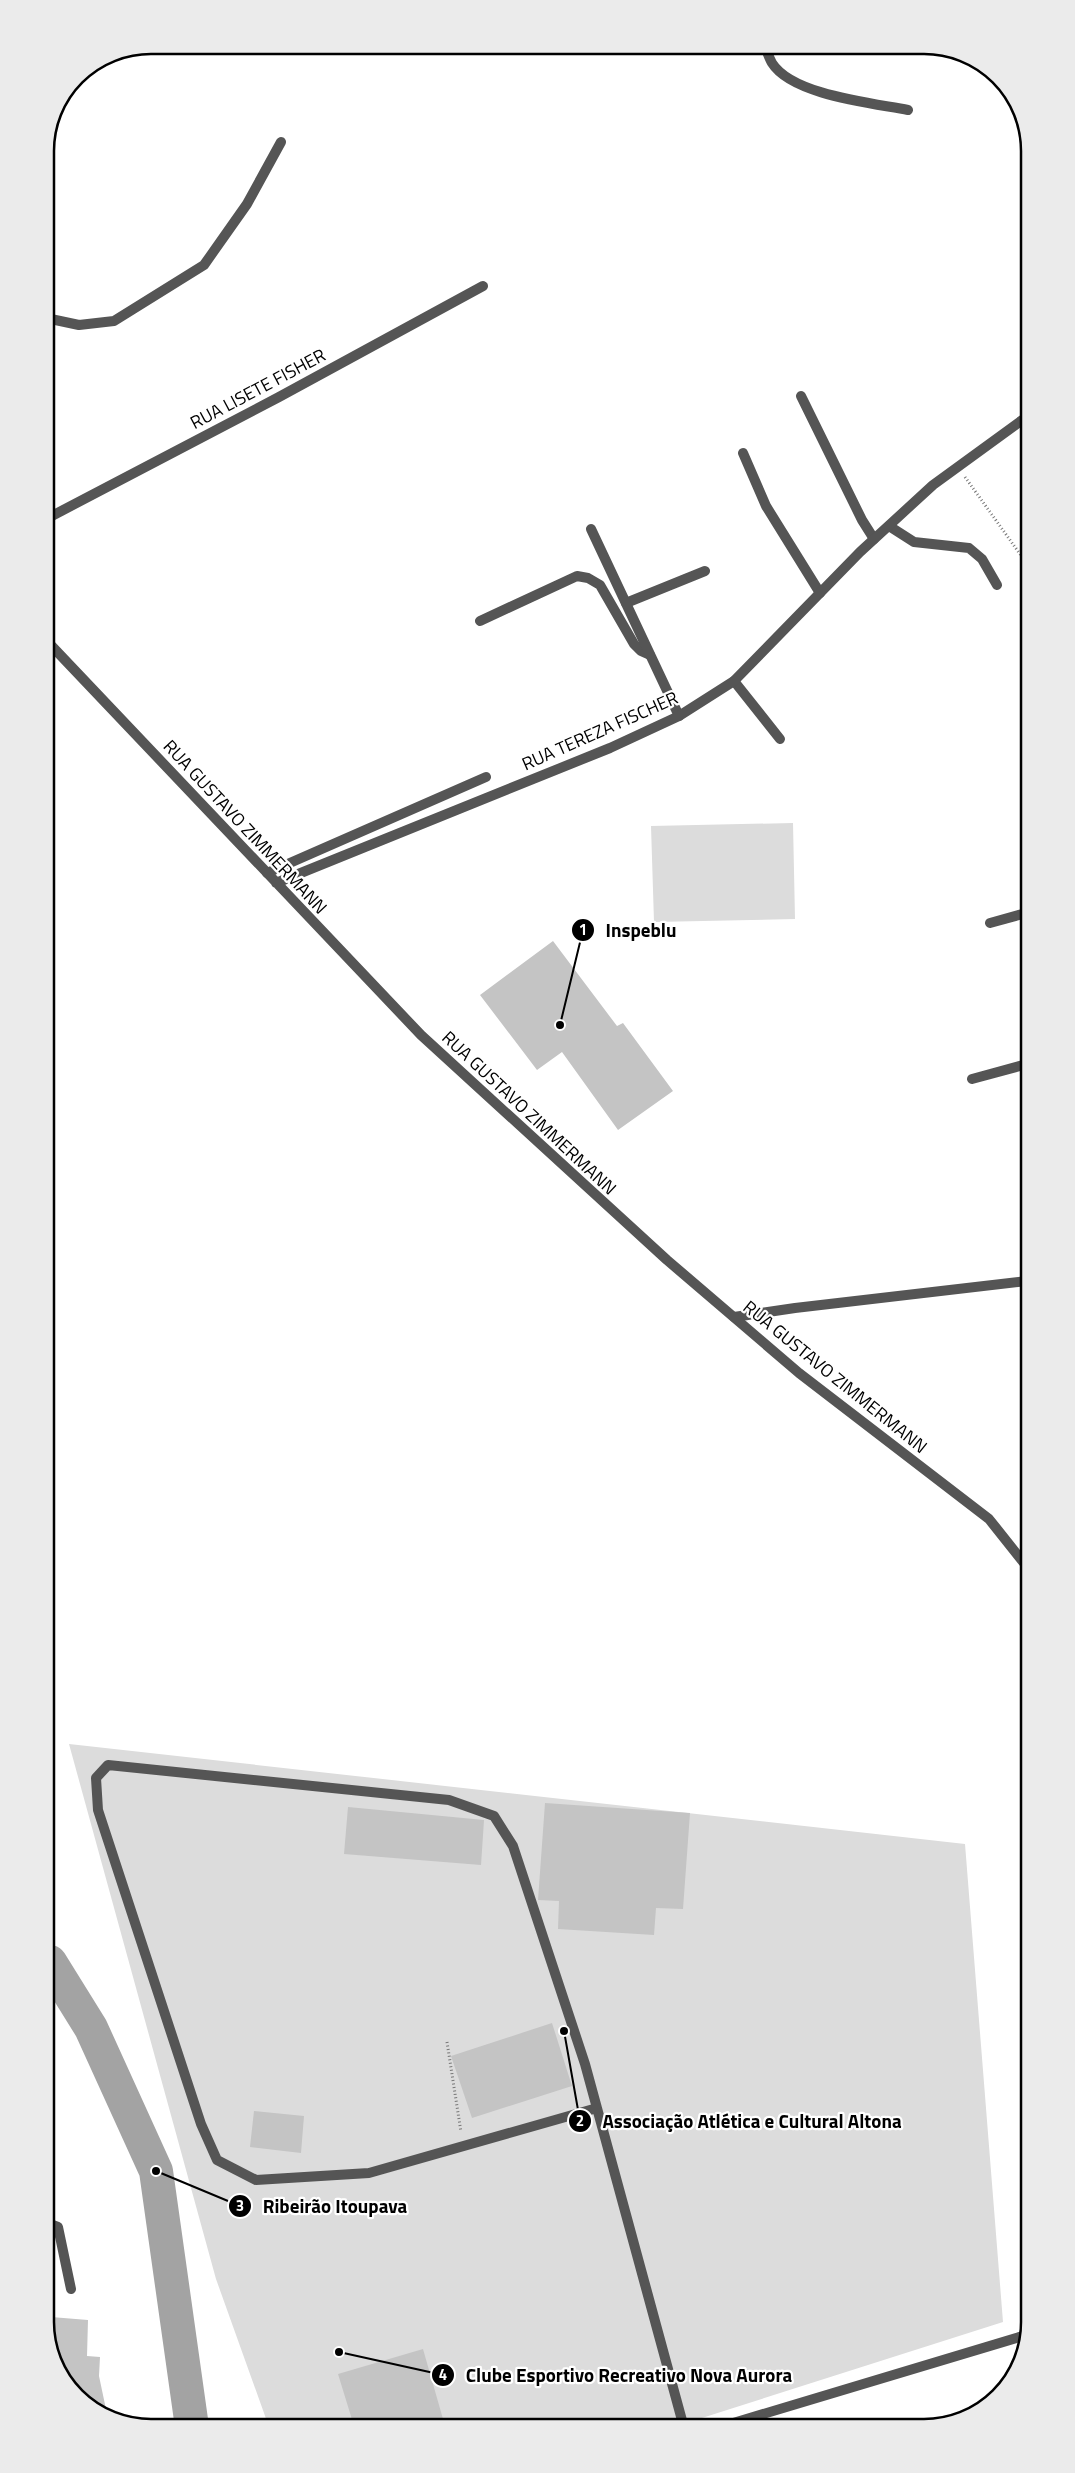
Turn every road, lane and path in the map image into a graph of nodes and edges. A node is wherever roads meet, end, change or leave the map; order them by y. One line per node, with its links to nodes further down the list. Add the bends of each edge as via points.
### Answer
1 (768, 54): 2 (street, via 772,64 796,84)
2 (908, 110)
3 (281, 142): 5 (street, via 247,204 204,264 114,321 79,325)
4 (484, 286): 10 (street, RUA LISETE FISHER)
5 (54, 320)
6 (801, 396): 13 (street)
7 (1021, 421): 9 (street, RUA TEREZA FISCHER)
8 (743, 453): 17 (street, via 766,506)
9 (958, 467): 11 (street, RUA TEREZA FISCHER); 14 (path)
10 (54, 515)
11 (888, 526): 13 (street, RUA TEREZA FISCHER); 16 (street, via 914,542 970,548 982,559)
12 (591, 529): 18 (street)
13 (874, 539): 17 (street, RUA TEREZA FISCHER)
14 (1021, 554)
15 (704, 571): 18 (street)
16 (997, 585)
17 (820, 593): 22 (street, RUA TEREZA FISCHER)
18 (626, 603): 21 (street)
19 (480, 621): 21 (street, via 577,576 588,578 600,584 634,644)
20 (54, 648): 26 (street, RUA GUSTAVO ZIMMERMANN)
21 (650, 655): 23 (street)
22 (734, 681): 23 (street, RUA TEREZA FISCHER); 24 (street)
23 (679, 716): 27 (street, RUA TEREZA FISCHER, via 610,748)
24 (780, 739)
25 (486, 777): 26 (street)
26 (267, 873): 27 (street, RUA GUSTAVO ZIMMERMANN)
27 (276, 883): 33 (street, RUA GUSTAVO ZIMMERMANN, via 421,1035 631,1229)
28 (1021, 914): 29 (street)
29 (990, 923)
30 (1021, 1066): 31 (street)
31 (972, 1079)
32 (1021, 1282): 33 (street)
33 (734, 1317): 34 (street, RUA GUSTAVO ZIMMERMANN, via 799,1373 989,1519)
34 (1021, 1559)
35 (447, 2042): 37 (path)
36 (597, 2108): 37 (street); 37 (street, via 513,1846 494,1816 449,1800 108,1765 96,1778 98,1810 201,2124 217,2160 256,2180 369,2173); 41 (street)
37 (463, 2145)
38 (54, 2226): 39 (street, via 58,2227)
39 (71, 2289)
40 (1020, 2338): 42 (street)
41 (682, 2419)
42 (747, 2419)

